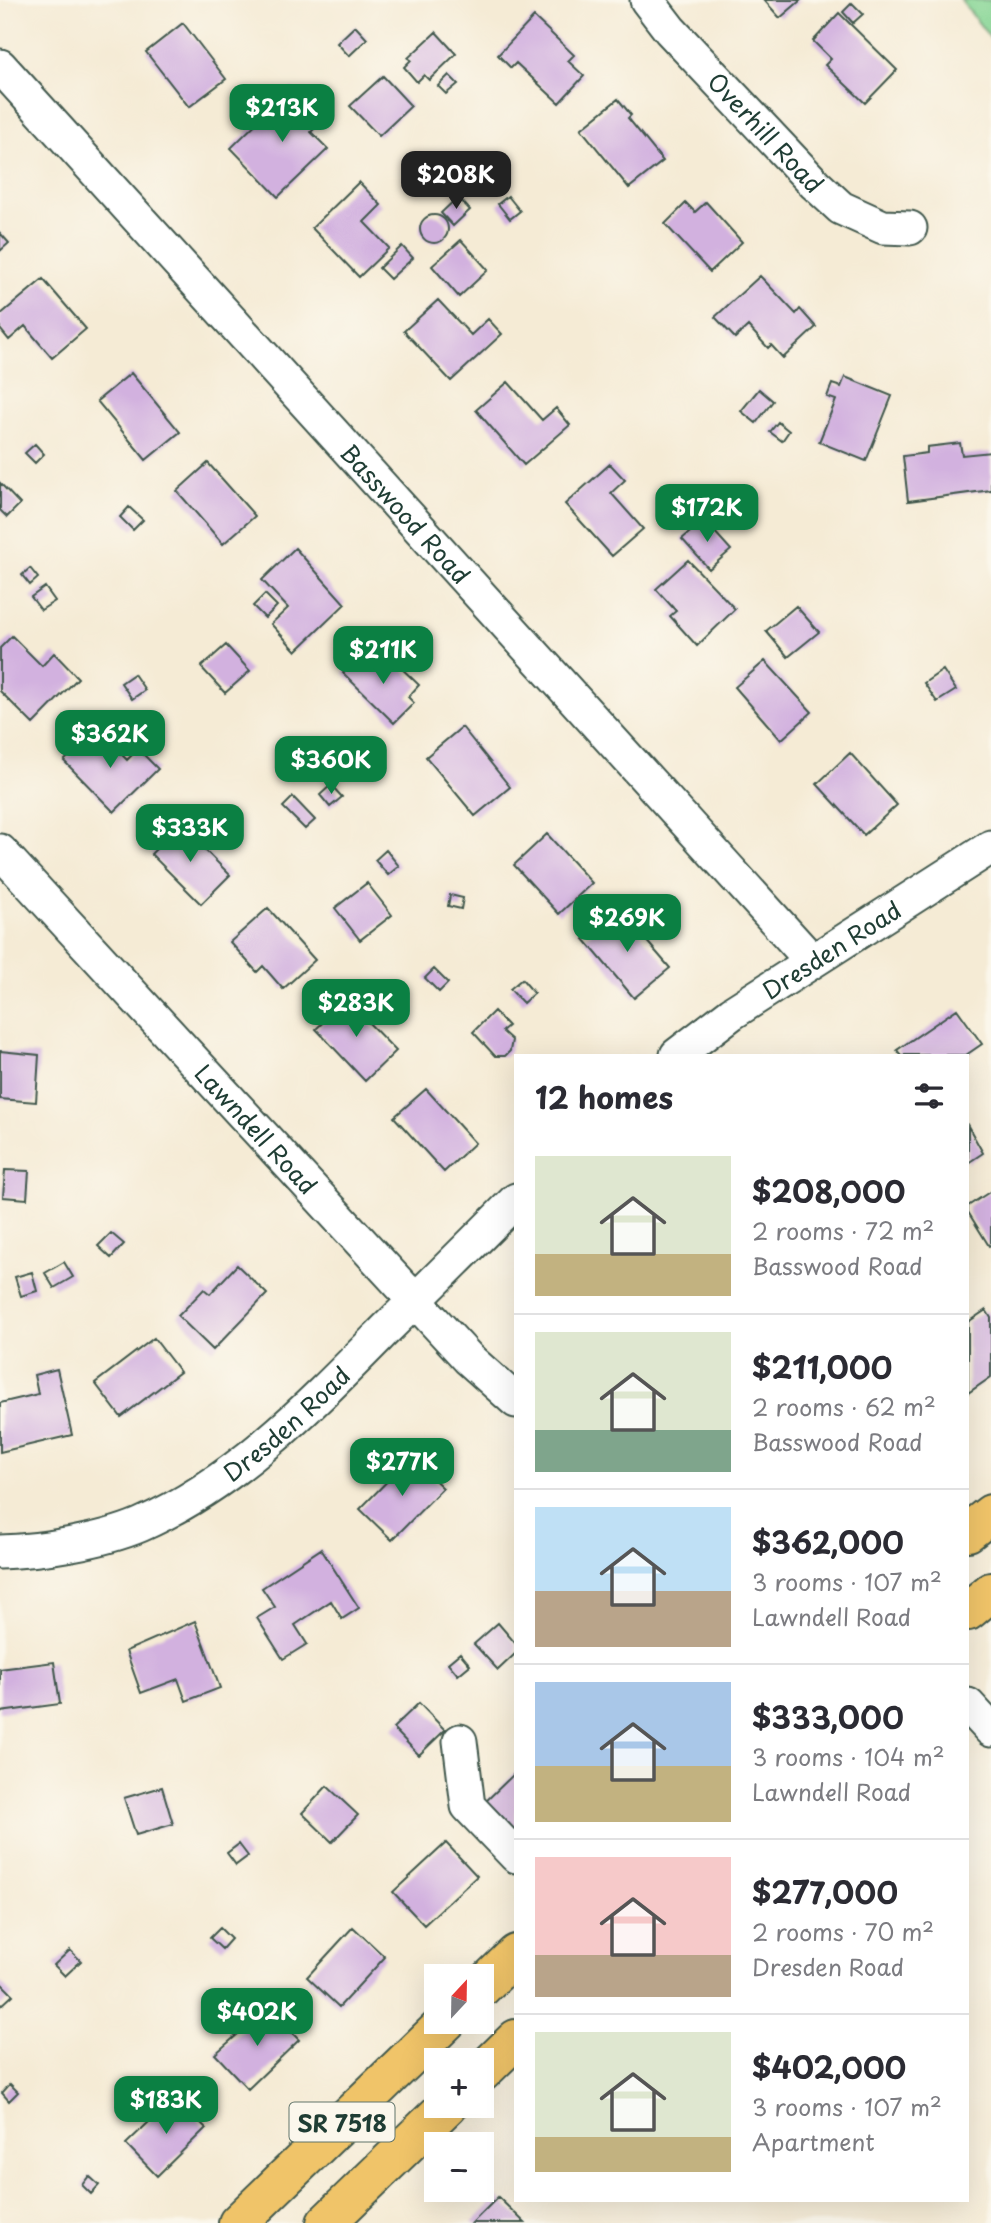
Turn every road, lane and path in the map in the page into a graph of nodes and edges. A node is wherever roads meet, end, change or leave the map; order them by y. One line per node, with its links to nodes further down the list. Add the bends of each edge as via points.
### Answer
1 (648, 0): 3 (street, Overhill Road, via 679,40 842,208 883,227)
2 (0, 66): 7 (street, Basswood Road)
3 (910, 228)
4 (991, 847): 7 (street, Dresden Road)
5 (0, 851): 6 (street, Lawndell Road)
6 (11, 883): 10 (street, Lawndell Road)
7 (812, 961): 8 (street, Dresden Road)
8 (678, 1054)
9 (514, 1202): 10 (street, Dresden Road)
10 (416, 1300): 11 (street, Lawndell Road, via 469,1359); 14 (street, Dresden Road, via 270,1441 179,1506 93,1539)
11 (514, 1399)
12 (991, 1514): 13 (highway)
13 (969, 1531)
14 (0, 1552)
15 (991, 1592): 16 (highway)
16 (969, 1610)
17 (969, 1706): 18 (street)
18 (991, 1730)
19 (460, 1741): 20 (street, via 468,1806)
20 (514, 1854)
21 (514, 1956): 22 (highway)
22 (494, 1975)
23 (434, 2034): 27 (highway, SR 7518)
24 (514, 2041): 25 (highway)
25 (494, 2060)
26 (435, 2118): 28 (highway, SR 7518)
27 (238, 2223)
28 (326, 2223)

